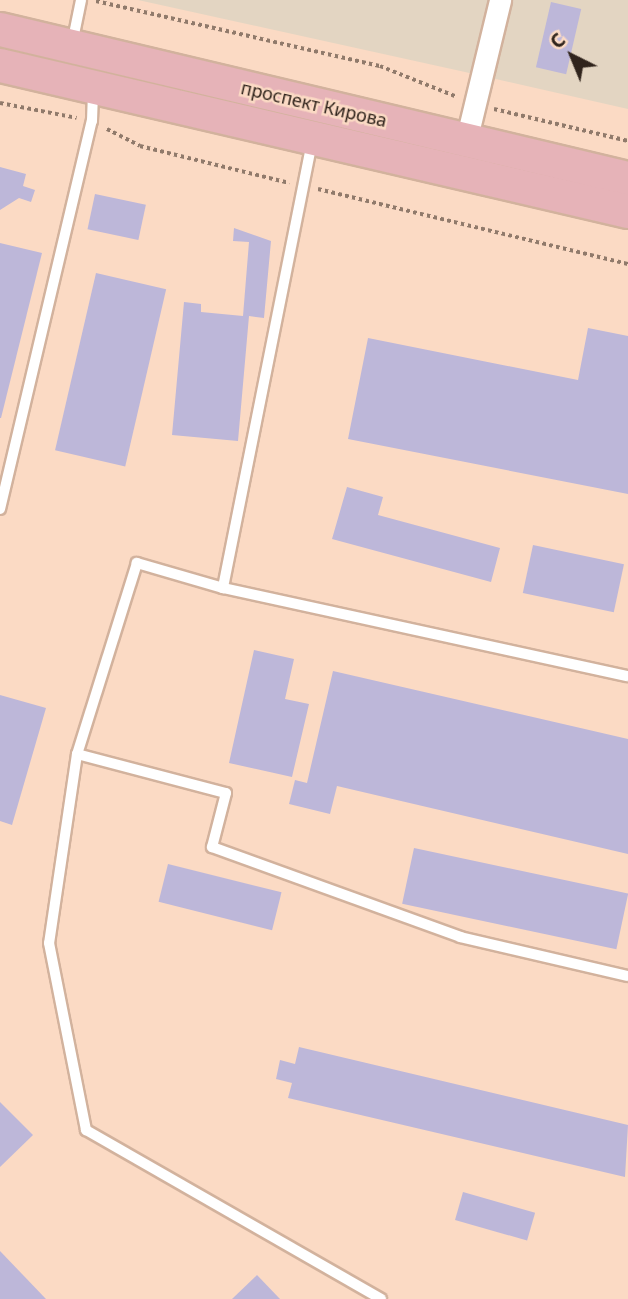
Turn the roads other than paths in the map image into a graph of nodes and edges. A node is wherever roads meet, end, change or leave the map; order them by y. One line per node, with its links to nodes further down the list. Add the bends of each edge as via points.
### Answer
1 (81, 0): 4 (lane)
2 (500, 0): 8 (street)
3 (0, 29): 4 (main road, проспект Кирова)
4 (72, 47): 8 (main road, проспект Кирова)
5 (0, 65): 6 (main road, проспект Кирова)
6 (93, 86): 7 (main road, проспект Кирова); 11 (lane, via 92,121)
7 (312, 136): 10 (main road, проспект Кирова); 12 (lane)
8 (466, 141): 9 (main road, проспект Кирова)
9 (628, 178)
10 (628, 211)
11 (0, 509)
12 (223, 588): 13 (lane); 14 (lane, via 137,563)
13 (628, 676)
14 (77, 754): 15 (lane, via 226,793 212,847 460,937); 16 (lane, via 49,943 86,1130)
15 (628, 976)
16 (381, 1299)

